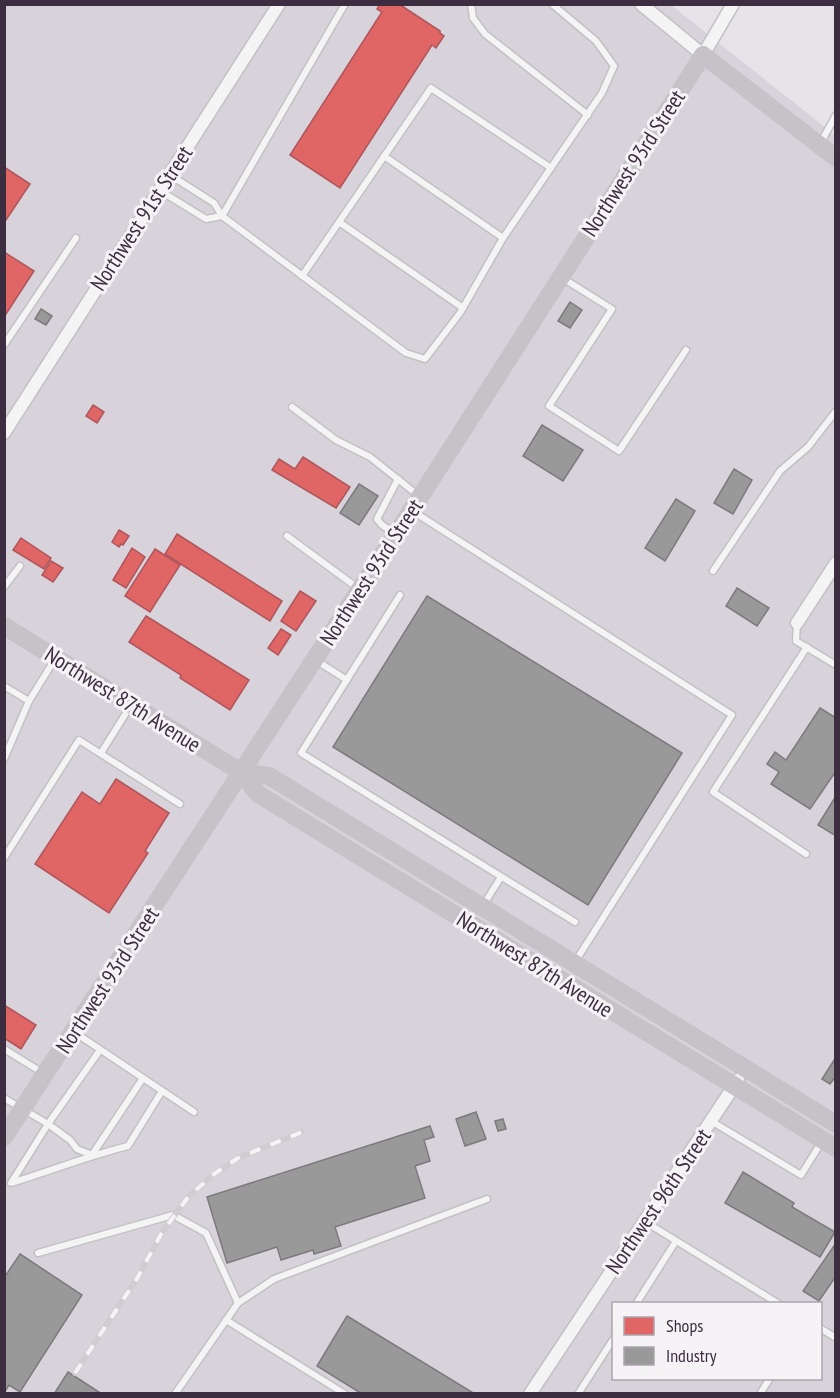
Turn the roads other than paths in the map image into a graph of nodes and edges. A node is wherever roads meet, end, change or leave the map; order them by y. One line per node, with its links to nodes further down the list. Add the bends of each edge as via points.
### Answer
1 (279, 4): 14 (street, Northwest 91st Street)
2 (345, 4): 16 (lane)
3 (471, 4): 8 (lane, via 473,18 485,34)
4 (552, 4): 8 (lane, via 596,41 614,66)
5 (733, 4): 7 (street, Northwest 93rd Street)
6 (645, 6): 7 (street)
7 (703, 55): 10 (main road); 21 (main road, Northwest 93rd Street)
8 (588, 115): 13 (lane)
9 (836, 115): 10 (lane)
10 (819, 145): 12 (main road)
11 (384, 156): 13 (lane, via 431,88); 17 (lane); 19 (lane)
12 (836, 158)
13 (551, 168): 19 (lane)
14 (169, 174): 15 (street, Northwest 91st Street); 16 (lane, via 214,203)
15 (159, 190): 16 (lane, via 206,219); 27 (street, Northwest 91st Street)
16 (222, 216): 20 (lane)
17 (339, 222): 20 (lane); 22 (lane)
18 (76, 238): 23 (lane)
19 (504, 238): 22 (lane)
20 (302, 276): 22 (lane, via 406,353 425,359)
21 (561, 277): 24 (lane, via 612,309 549,406 619,451); 29 (main road, Northwest 93rd Street)
22 (463, 308)
23 (4, 345)
24 (686, 350)
25 (292, 407): 28 (lane)
26 (836, 411): 34 (lane, via 808,447 780,471)
27 (7, 425)
28 (398, 479): 29 (lane); 30 (lane, via 377,519)
29 (415, 503): 30 (main road, Northwest 93rd Street); 57 (lane, via 732,715)
30 (395, 534): 36 (main road, Northwest 93rd Street)
31 (286, 536): 36 (lane)
32 (836, 563): 38 (street)
33 (20, 566): 35 (lane)
34 (713, 571)
35 (4, 587)
36 (360, 589): 42 (main road, Northwest 93rd Street)
37 (400, 595): 44 (lane)
38 (797, 622): 40 (lane, via 796,641)
39 (4, 626): 41 (main road, Northwest 87th Avenue)
40 (807, 647): 43 (lane); 52 (lane, via 713,792)
41 (55, 658): 46 (lane); 47 (main road, Northwest 87th Avenue)
42 (314, 659): 44 (lane); 50 (main road, Northwest 93rd Street)
43 (836, 665)
44 (347, 680): 54 (lane, via 301,753)
45 (4, 686): 46 (lane)
46 (28, 700): 49 (lane)
47 (131, 705): 48 (lane); 50 (main road, Northwest 87th Avenue)
48 (101, 753): 51 (lane); 53 (lane, via 79,740)
49 (4, 759)
50 (241, 772): 55 (main road, Northwest 87th Avenue, via 269,776); 58 (main road, Northwest 93rd Street); 64 (main road, Northwest 87th Avenue, via 258,794)
51 (180, 804)
52 (806, 854)
53 (4, 858)
54 (501, 877): 55 (lane); 56 (lane)
55 (482, 907): 57 (main road, Northwest 87th Avenue)
56 (575, 922)
57 (574, 963): 61 (main road, Northwest 87th Avenue)
58 (73, 1032): 60 (lane); 62 (main road, Northwest 93rd Street)
59 (4, 1049): 62 (lane)
60 (100, 1050): 63 (lane); 70 (lane)
61 (746, 1069): 64 (street, Northwest 96th Street); 71 (main road, Northwest 87th Avenue)
62 (46, 1075): 67 (main road, Northwest 93rd Street)
63 (142, 1078): 65 (lane); 74 (lane)
64 (734, 1086): 69 (street, Northwest 96th Street); 73 (main road, Northwest 87th Avenue)
65 (162, 1091): 68 (lane); 74 (lane, via 128,1146)
66 (4, 1098): 67 (lane)
67 (22, 1110): 70 (lane); 72 (main road, Northwest 93rd Street)
68 (194, 1112)
69 (711, 1121): 73 (lane, via 801,1175); 76 (street, Northwest 96th Street)
70 (48, 1124): 74 (lane, via 77,1149); 74 (lane, via 11,1183)
71 (836, 1124)
72 (4, 1137)
73 (829, 1144)
74 (92, 1155)
75 (487, 1199): 81 (lane, via 274,1279)
76 (644, 1221): 77 (lane); 89 (street, Northwest 96th Street)
77 (676, 1240): 79 (lane); 80 (lane)
78 (38, 1253): 81 (lane, via 173,1215 206,1233)
79 (637, 1302)
80 (776, 1302)
81 (238, 1303): 82 (lane)
82 (226, 1320): 87 (lane); 88 (lane)
83 (822, 1330): 84 (lane)
84 (836, 1338)
85 (612, 1341): 90 (lane)
86 (769, 1380): 91 (lane)
87 (175, 1394)
88 (345, 1394)
89 (530, 1394)
90 (578, 1394)
91 (760, 1394)

